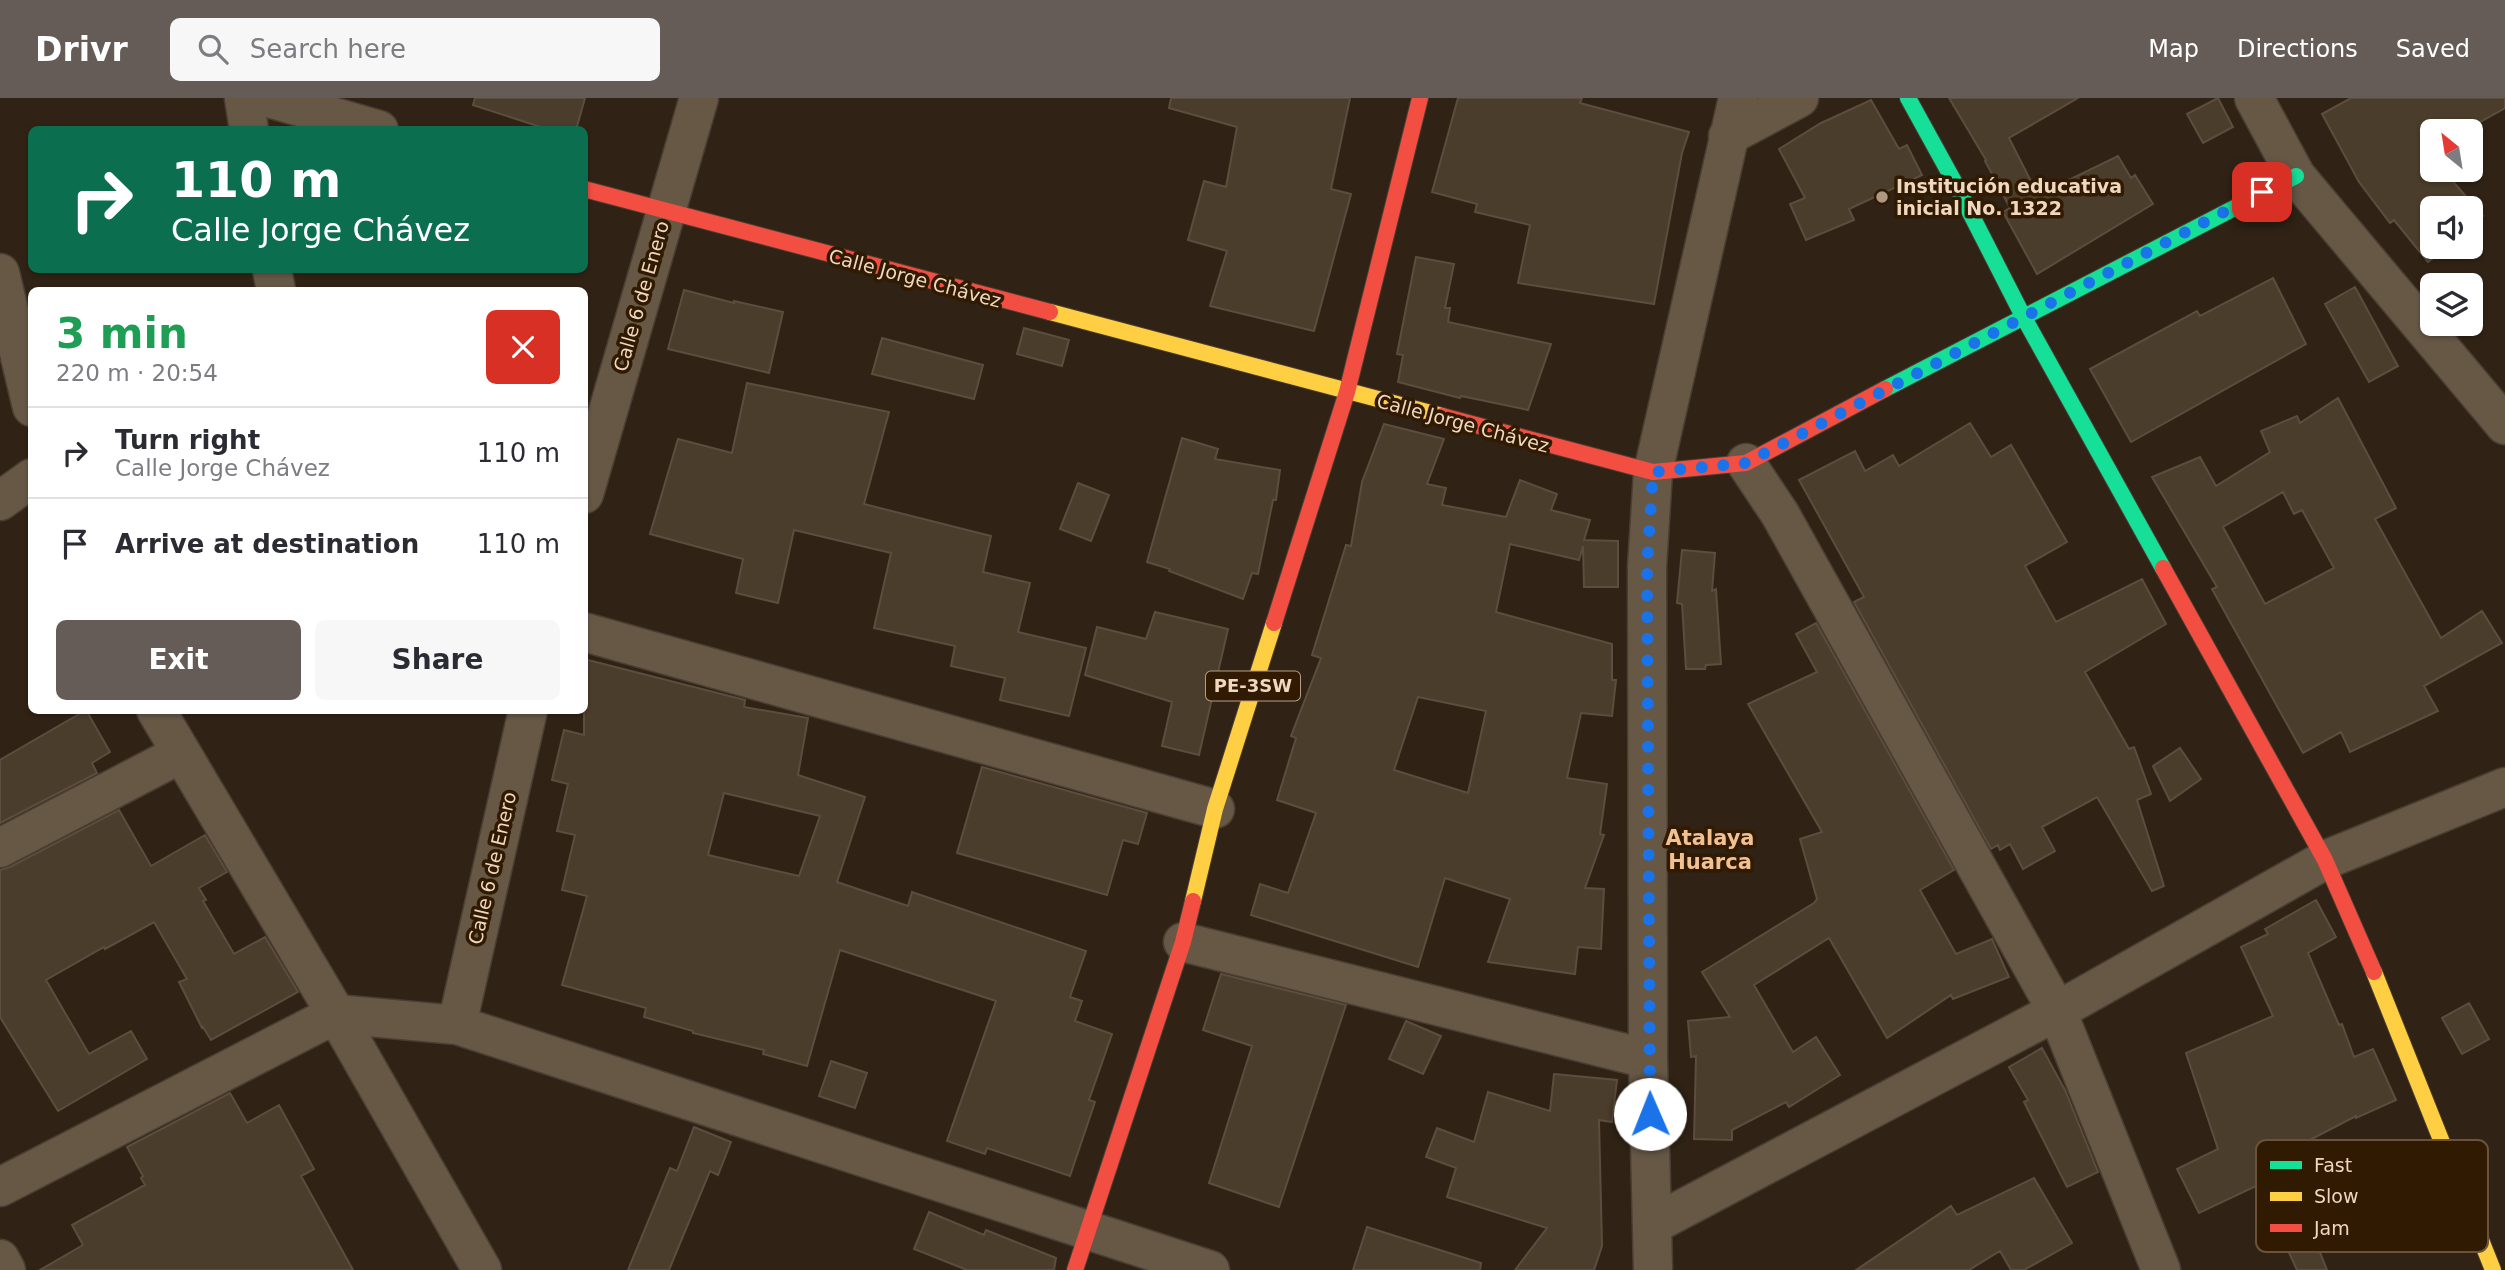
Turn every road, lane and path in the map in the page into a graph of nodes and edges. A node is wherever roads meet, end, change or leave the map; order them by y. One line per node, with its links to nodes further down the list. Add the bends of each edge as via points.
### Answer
1 (244, 98): 9 (street)
2 (269, 98): 10 (street)
3 (699, 98): 14 (street, Calle 6 de Enero)
4 (1420, 98): 18 (street, PE-3SW)
5 (1738, 98): 11 (street)
6 (1799, 98): 11 (street)
7 (1908, 98): 16 (street)
8 (2254, 98): 12 (street)
9 (248, 126)
10 (365, 126)
11 (1728, 136): 21 (street)
12 (2296, 176): 16 (street, Calle Jorge Chávez); 19 (street)
13 (588, 190): 14 (street, Calle Jorge Chávez)
14 (665, 212): 18 (street, Calle Jorge Chávez); 22 (street, Calle 6 de Enero)
15 (0, 273): 17 (street)
16 (2023, 316): 20 (street, Calle Jorge Chávez); 32 (street)
17 (28, 390)
18 (1347, 392): 21 (street, Calle Jorge Chávez); 30 (street, PE-3SW)
19 (2505, 425)
20 (1746, 463): 21 (street, Calle Jorge Chávez); 34 (street, via 1780,514)
21 (1653, 472): 37 (street, via 1647,567)
22 (588, 480)
23 (28, 481): 24 (street)
24 (0, 501)
25 (588, 633): 30 (street)
26 (158, 714): 28 (street)
27 (527, 714): 36 (street, Calle 6 de Enero)
28 (180, 754): 31 (street); 35 (street)
29 (2505, 788): 32 (street)
30 (1215, 809): 33 (street, PE-3SW)
31 (0, 848)
32 (2325, 860): 34 (street); 38 (street)
33 (1183, 942): 37 (street); 41 (street, PE-3SW)
34 (2057, 1012): 40 (street); 49 (street)
35 (337, 1014): 36 (street); 39 (street); 45 (street)
36 (457, 1026): 41 (street)
37 (1648, 1059): 40 (street)
38 (2441, 1140)
39 (0, 1187)
40 (1652, 1226): 48 (street)
41 (1089, 1229): 46 (street, PE-3SW); 47 (street)
42 (2486, 1252): 50 (street)
43 (0, 1259): 44 (street)
44 (6, 1270)
45 (482, 1270)
46 (1075, 1270)
47 (1210, 1270)
48 (1653, 1270)
49 (2161, 1270)
50 (2493, 1270)

